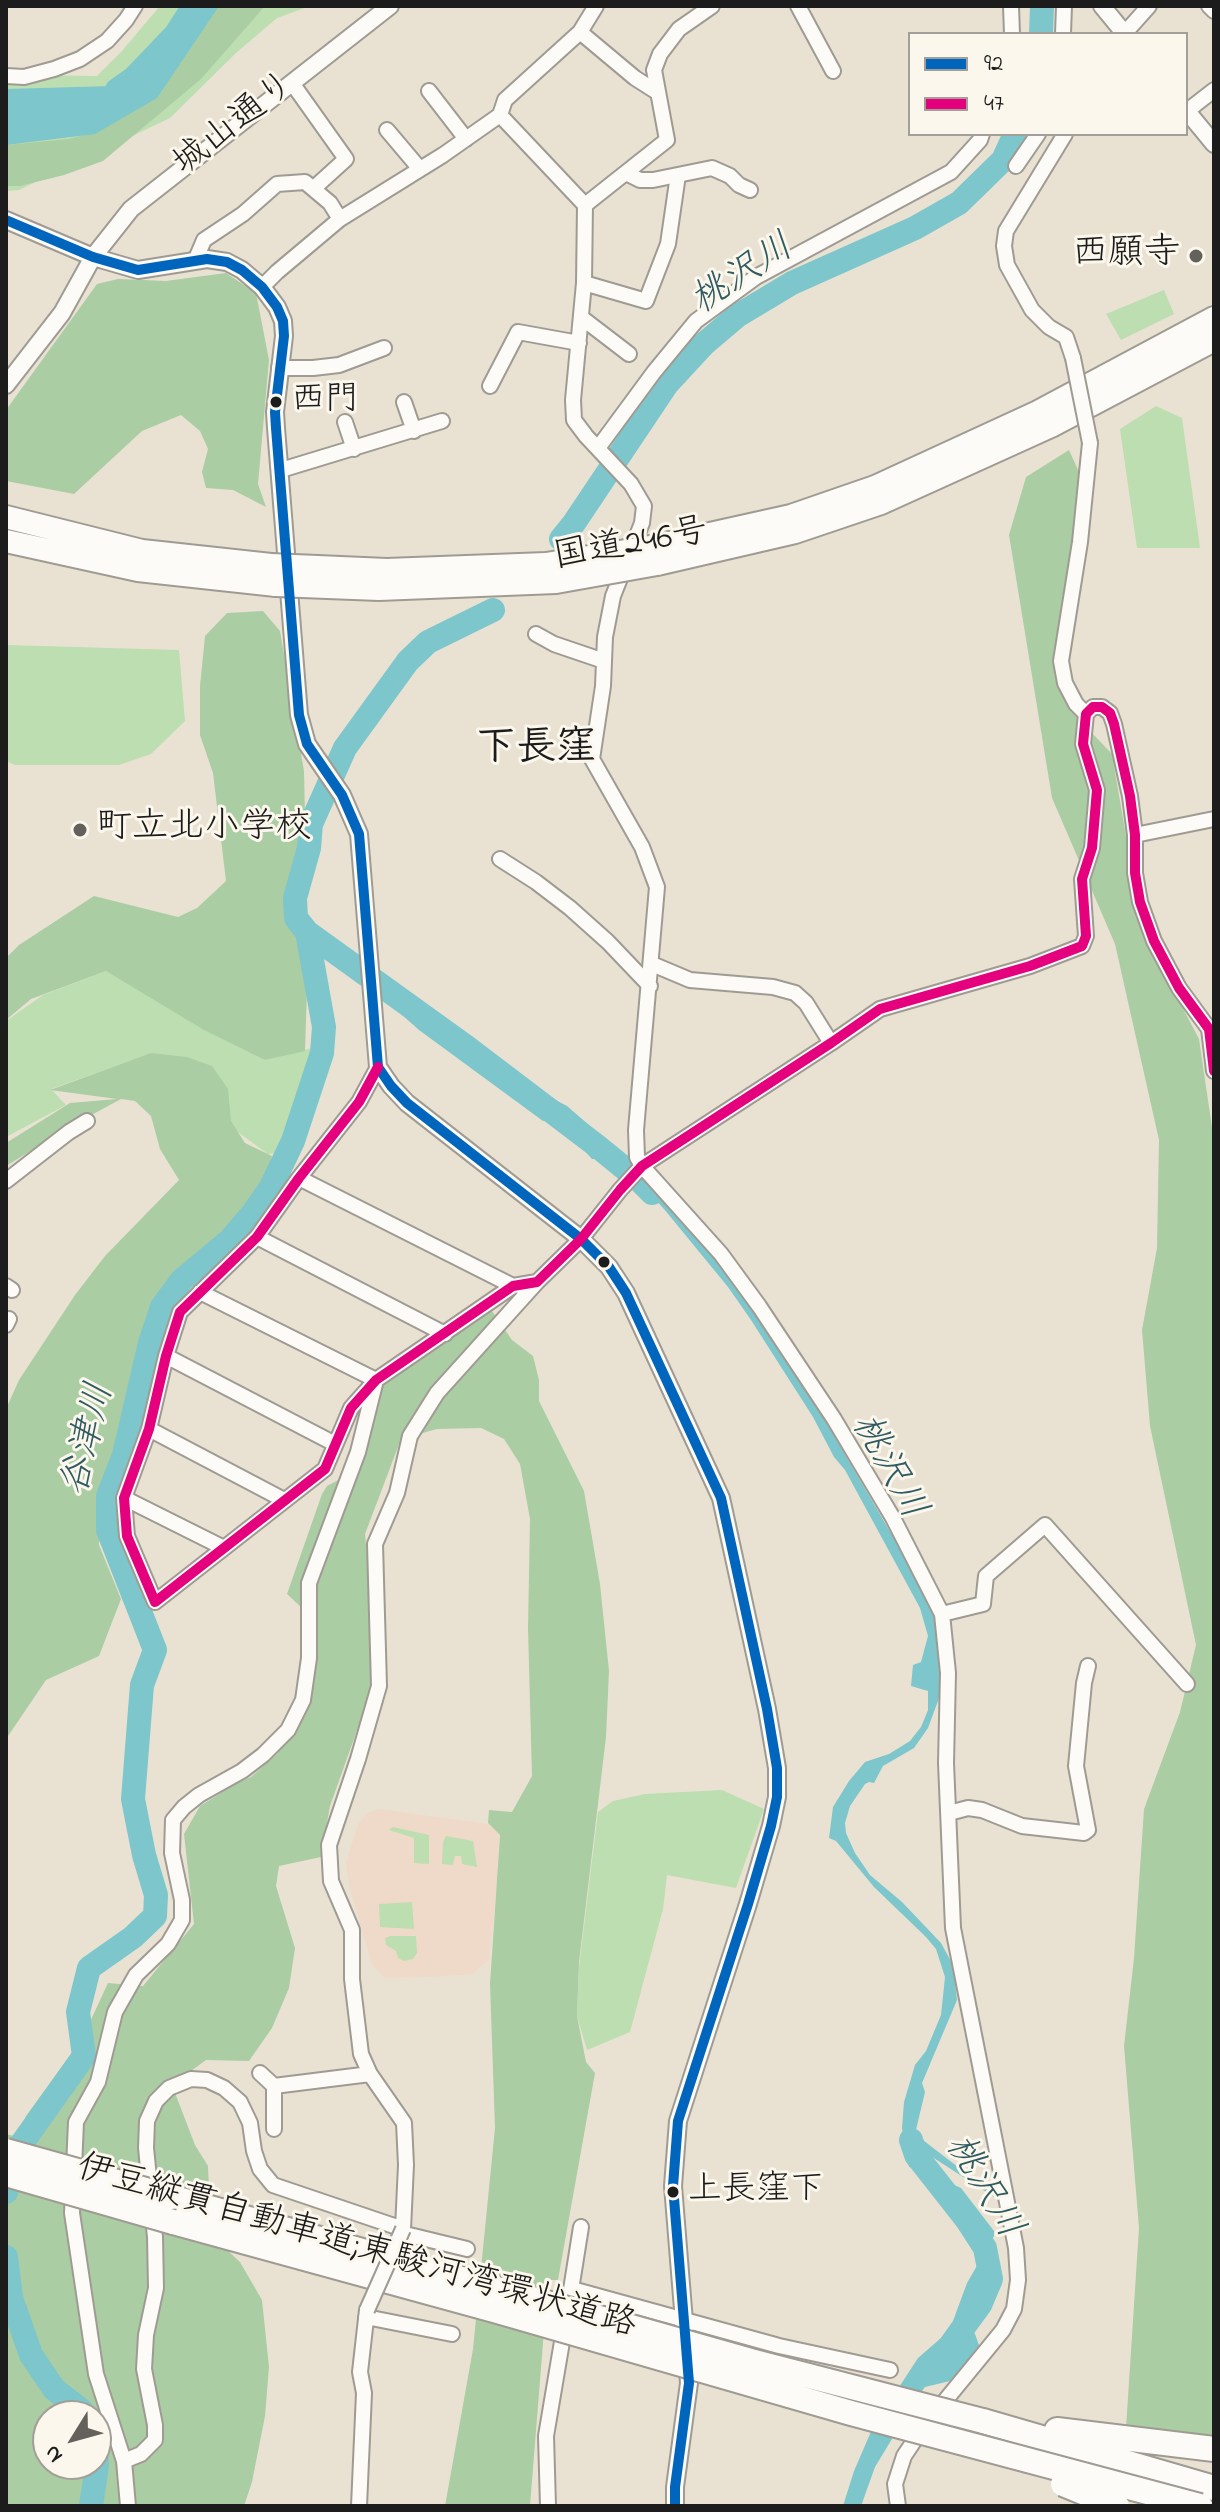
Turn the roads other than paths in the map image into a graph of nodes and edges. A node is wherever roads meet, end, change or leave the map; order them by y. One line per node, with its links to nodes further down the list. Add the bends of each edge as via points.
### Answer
1 (135, 6): 18 (street, via 107,41 80,59 24,77)
2 (390, 6): 19 (street, 城山通り)
3 (596, 6): 12 (street)
4 (712, 6): 22 (street, via 679,29 660,54 654,70)
5 (798, 6): 17 (street)
6 (1011, 6): 13 (street)
7 (1064, 6): 14 (street)
8 (1102, 6): 15 (street)
9 (1149, 6): 16 (street)
10 (1209, 6): 11 (street)
11 (1214, 11)
12 (580, 32): 22 (street); 25 (street, via 505,100)
13 (1012, 32)
14 (1063, 32)
15 (1123, 32)
16 (1127, 32)
17 (833, 71)
18 (6, 76)
19 (292, 83): 36 (street, via 346,159); 41 (street, 城山通り, via 131,209)
20 (1214, 90): 23 (street)
21 (429, 91): 30 (street)
22 (657, 92): 34 (street, via 667,140)
23 (1188, 109)
24 (1188, 112): 31 (street)
25 (500, 115): 30 (street); 38 (street)
26 (387, 130): 33 (street)
27 (981, 136): 59 (street, via 951,172 756,277 696,321)
28 (1037, 136): 32 (street)
29 (1064, 136): 67 (street, bridge, via 1006,231 1004,246 1007,265 1032,310 1066,337 1090,443 1061,661 1065,683)
30 (466, 139): 33 (street)
31 (1214, 144)
32 (1016, 166)
33 (420, 169): 39 (street)
34 (626, 173): 35 (street, via 640,180); 38 (street)
35 (678, 175): 37 (street, via 712,168); 43 (street, via 668,244 646,301)
36 (314, 188): 39 (street); 42 (street, via 305,182 277,184 204,240)
37 (750, 190)
38 (585, 205): 43 (street)
39 (340, 219): 44 (street)
40 (6, 220): 41 (street)
41 (93, 257): 42 (street, via 138,270); 52 (street, 城山通り, via 62,313)
42 (195, 261): 44 (street, via 227,262)
43 (584, 283): 45 (street)
44 (262, 287): 51 (street, via 283,321)
45 (582, 318): 48 (street); 50 (street)
46 (1214, 318): 63 (highway, 国道246号, via 1038,412 875,487)
47 (1214, 340): 63 (highway, 国道246号, via 1051,426 881,503 795,532)
48 (579, 343): 53 (street, via 518,332); 59 (street, via 574,420)
49 (384, 348): 51 (street, via 339,365)
50 (629, 354)
51 (279, 368): 60 (street, via 275,412)
52 (6, 385)
53 (490, 386)
54 (404, 402): 57 (street)
55 (442, 421): 57 (street)
56 (345, 422): 58 (street)
57 (414, 431): 58 (street)
58 (354, 449): 60 (street)
59 (601, 450): 66 (street, via 644,506 613,596)
60 (281, 470): 74 (street, via 299,715 307,744 342,795 359,834)
61 (6, 517): 64 (highway, 国道246号, via 142,551)
62 (6, 541): 64 (highway, 国道246号, via 138,570)
63 (656, 555): 64 (highway, 国道246号, bridge)
64 (273, 575)
65 (536, 634): 66 (street)
66 (604, 661): 71 (street, via 592,759 642,847 657,887)
67 (1086, 714): 69 (street, via 1093,707 1110,713); 73 (street, via 1083,744 1097,790 1092,848 1082,879 1082,946 880,1009)
68 (1214, 819): 69 (street)
69 (1135, 835): 75 (street, via 1140,902 1179,988 1209,1029)
70 (500, 859): 72 (street, via 570,908)
71 (652, 964): 72 (street); 73 (street, via 690,980 795,993)
72 (650, 986): 77 (street, via 636,1130)
73 (831, 1043): 77 (street)
74 (378, 1067): 78 (street, via 359,1102); 81 (street, via 407,1103)
75 (1214, 1071)
76 (87, 1121): 79 (street)
77 (642, 1166): 81 (street); 93 (street, via 721,1254 759,1306 893,1518)
78 (299, 1178): 80 (street); 83 (street)
79 (6, 1181)
80 (257, 1237): 84 (street); 85 (street)
81 (581, 1239): 82 (street); 109 (street, via 626,1293 721,1498 777,1768 771,1826 678,2121 673,2186)
82 (537, 1282): 83 (street); 98 (street, via 437,1393 410,1436 397,1493 375,1544 379,1686 329,1845 331,1881 352,1930 361,2054)
83 (513, 1286): 85 (street)
84 (200, 1292): 86 (street, via 180,1312); 87 (street)
85 (445, 1334): 87 (street)
86 (166, 1356): 88 (street); 89 (street)
87 (376, 1380): 89 (street, via 351,1408); 115 (street, via 358,1452 309,1583 303,1700 288,1730 263,1755 199,1795 173,1820 182,1920 168,1944 136,1975 115,2012 98,2082 76,2122 72,2213 96,2374)
88 (149, 1429): 90 (street); 91 (street)
89 (335, 1444): 91 (street, via 325,1469)
90 (124, 1498): 92 (street); 92 (street, via 127,1536 155,1602)
91 (284, 1500): 92 (street)
92 (224, 1548)
93 (942, 1614): 95 (street, via 983,1604 986,1576 1045,1525); 96 (street)
94 (1088, 1666): 96 (street, via 1076,1766 1088,1830 1022,1826 968,1808)
95 (1187, 1684)
96 (949, 1813): 121 (street, via 953,1928 1018,2280 1014,2309 1003,2330 904,2456 895,2484)
97 (260, 2073): 99 (street)
98 (370, 2074): 99 (street); 104 (street, via 404,2123)
99 (274, 2086): 100 (street)
100 (274, 2129)
101 (6, 2151): 107 (highway, 伊豆縦貫自動車道;東駿河湾環状道路, bridge)
102 (6, 2174): 107 (highway, 伊豆縦貫自動車道;東駿河湾環状道路, bridge, via 173,2222)
103 (581, 2227): 106 (street)
104 (402, 2231): 105 (street); 108 (street, bridge); 115 (street, via 273,2185 260,2169 240,2102 224,2088 191,2079 169,2088 147,2121 156,2288 144,2369 155,2440)
105 (467, 2249)
106 (572, 2289): 109 (street); 119 (street, via 546,2436)
107 (502, 2301): 112 (highway, 伊豆縦貫自動車道;東駿河湾環状道路, bridge); 113 (highway, 伊豆縦貫自動車道;東駿河湾環状道路, bridge)
108 (367, 2313): 110 (street); 118 (street, via 360,2372 364,2393)
109 (684, 2318): 111 (street); 120 (street, via 689,2383)
110 (452, 2334)
111 (890, 2370)
112 (851, 2413): 122 (highway, bridge); 123 (highway, 伊豆縦貫自動車道;東駿河湾環状道路, bridge)
113 (983, 2421): 114 (highway); 116 (highway, 伊豆縦貫自動車道;東駿河湾環状道路)
114 (1214, 2449)
115 (124, 2461): 117 (street)
116 (1214, 2488)
117 (128, 2506)
118 (359, 2506)
119 (548, 2506)
120 (675, 2506)
121 (898, 2506)
122 (1117, 2506)
123 (1200, 2506)

